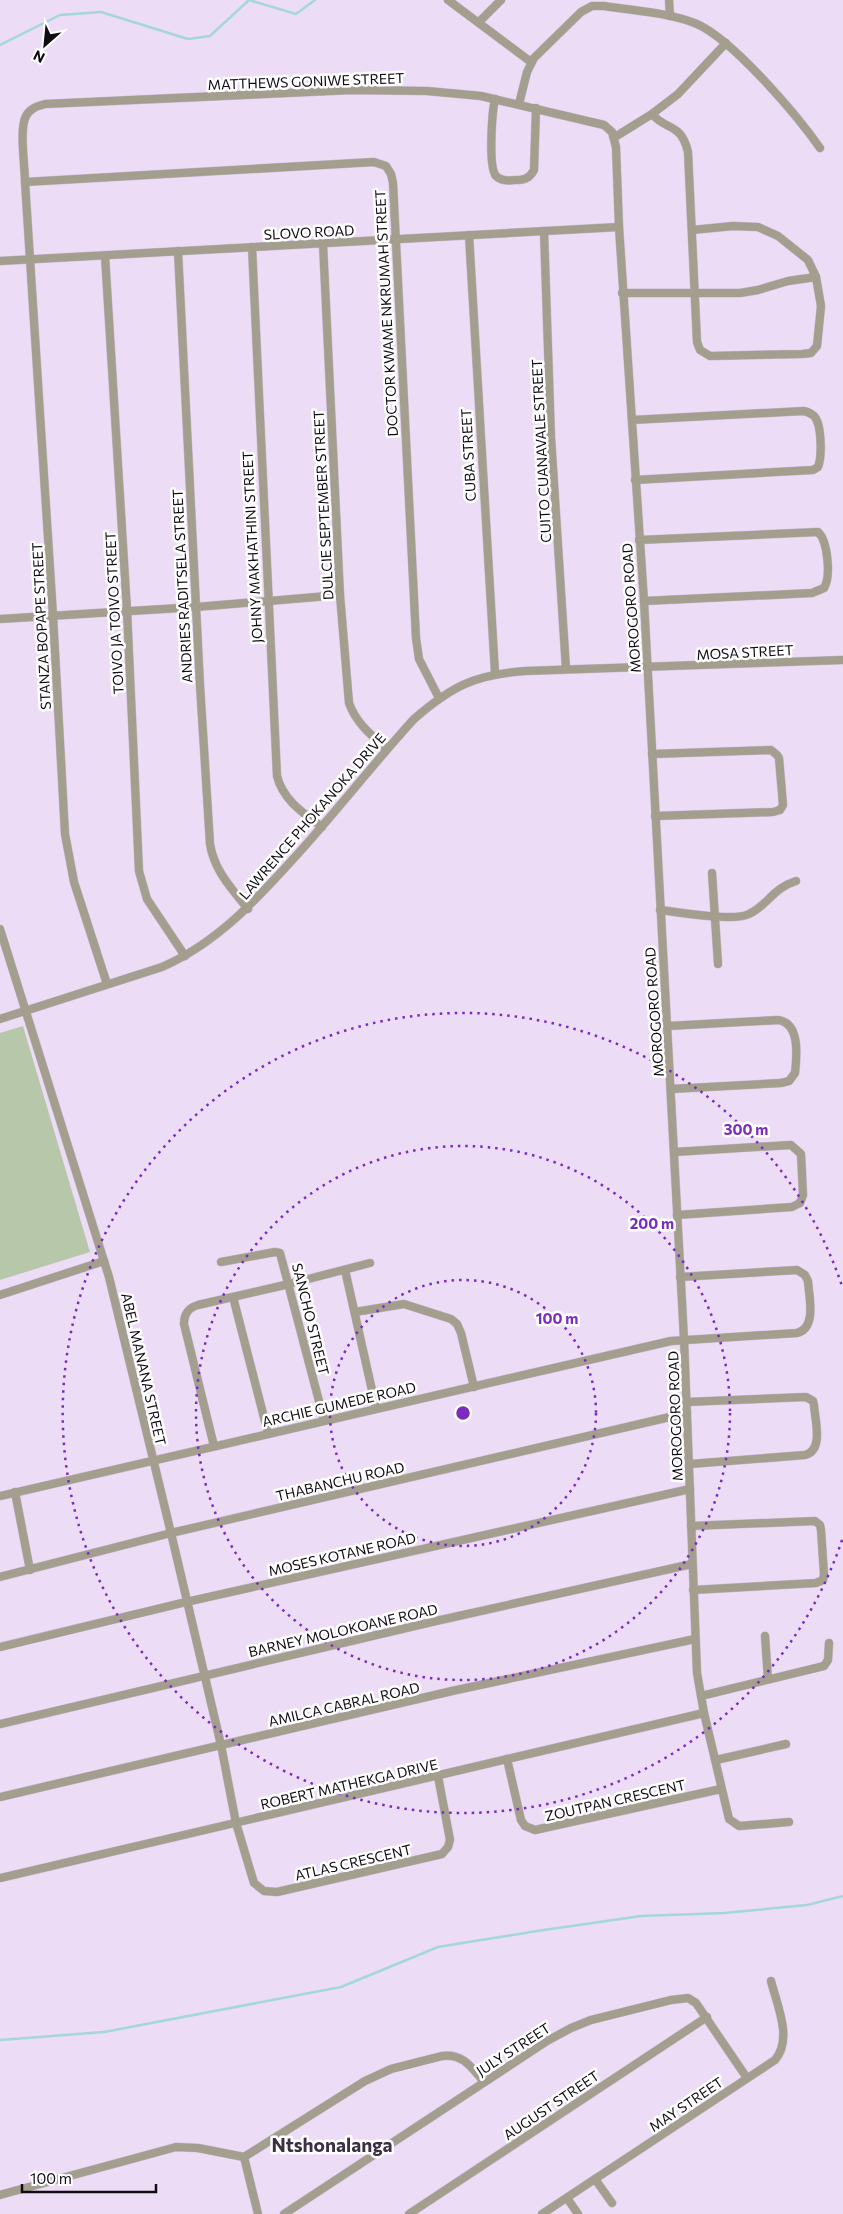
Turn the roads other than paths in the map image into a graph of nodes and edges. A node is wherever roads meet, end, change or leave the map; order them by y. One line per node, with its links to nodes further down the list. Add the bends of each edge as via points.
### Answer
1 (448, 0): 5 (street)
2 (501, 0): 5 (street)
3 (669, 0): 4 (street)
4 (670, 16): 6 (street, via 698,24); 7 (street, via 604,6 586,8)
5 (479, 22): 7 (street)
6 (726, 43): 11 (street, via 691,82); 14 (street)
7 (531, 62): 9 (street)
8 (495, 99): 9 (street, MATTHEWS GONIWE STREET); 10 (street, via 492,168 497,178 502,180 523,180 534,170); 12 (street, MATTHEWS GONIWE STREET, via 449,92 352,90 45,104)
9 (519, 104): 10 (street, MATTHEWS GONIWE STREET)
10 (536, 108): 13 (street, MATTHEWS GONIWE STREET, via 604,125)
11 (652, 114): 13 (street); 17 (street, via 679,132 686,144)
12 (26, 115): 15 (street, STANZA BOPAPE STREET, via 23,129)
13 (615, 137): 16 (street, MOROGORO ROAD)
14 (820, 148)
15 (25, 182): 20 (street, DOCTOR KWAME NKRUMAH STREET, via 380,163 392,174); 25 (street, STANZA BOPAPE STREET)
16 (619, 227): 18 (street, SLOVO ROAD); 28 (street, MOROGORO ROAD)
17 (692, 230): 27 (street, via 746,226 769,231 808,260); 29 (street)
18 (544, 231): 19 (street, SLOVO ROAD); 42 (street, CUITO CUANAVALE STREET)
19 (469, 235): 20 (street, SLOVO ROAD); 43 (street, CUBA STREET)
20 (394, 239): 21 (street, SLOVO ROAD); 44 (street, DOCTOR KWAME NKRUMAH STREET, via 416,638 420,659)
21 (323, 244): 22 (street, SLOVO ROAD); 33 (street, DULCIE SEPTEMBER STREET)
22 (252, 247): 23 (street, SLOVO ROAD); 35 (street, JOHNY MAKHATHINI STREET)
23 (178, 251): 24 (street, SLOVO ROAD); 36 (street, ANDRIES RADITSELA STREET)
24 (106, 256): 25 (street, SLOVO ROAD); 37 (street, TOIVO JA TOIVO STREET)
25 (32, 260): 26 (street, SLOVO ROAD); 38 (street, STANZA BOPAPE STREET)
26 (0, 261)
27 (816, 277): 29 (street, via 750,292); 29 (street, via 821,306 817,346 811,353 705,354 697,342)
28 (622, 293): 29 (street); 30 (street, MOROGORO ROAD)
29 (695, 293)
30 (632, 420): 31 (street, MOROGORO ROAD); 31 (street, via 804,411 816,418 820,442 820,463 813,470)
31 (635, 480): 32 (street, MOROGORO ROAD)
32 (639, 540): 34 (street, MOROGORO ROAD); 34 (street, via 818,532 825,542 828,578 824,588 812,593)
33 (340, 595): 35 (street); 45 (street, DULCIE SEPTEMBER STREET, via 349,702 360,724)
34 (644, 601): 41 (street, MOROGORO ROAD)
35 (267, 602): 36 (street); 48 (street, JOHNY MAKHATHINI STREET, via 279,785 287,798)
36 (196, 607): 37 (street); 51 (street, ANDRIES RADITSELA STREET, via 212,854 224,879)
37 (127, 610): 38 (street); 55 (street, TOIVO JA TOIVO STREET, via 138,871 147,899)
38 (54, 615): 39 (street); 57 (street, STANZA BOPAPE STREET, via 66,851)
39 (0, 618)
40 (843, 660): 41 (street, MOSA STREET)
41 (647, 668): 42 (street, LAWRENCE PHOKANOKA DRIVE); 46 (street, MOROGORO ROAD)
42 (566, 669): 43 (street, LAWRENCE PHOKANOKA DRIVE)
43 (495, 673): 44 (street, LAWRENCE PHOKANOKA DRIVE, via 460,685)
44 (438, 698): 45 (street, LAWRENCE PHOKANOKA DRIVE)
45 (388, 749): 48 (street, LAWRENCE PHOKANOKA DRIVE)
46 (652, 754): 47 (street, MOROGORO ROAD); 47 (street, via 771,750 778,755 782,805 780,810 773,812)
47 (655, 816): 52 (street, MOROGORO ROAD)
48 (322, 827): 51 (street, LAWRENCE PHOKANOKA DRIVE)
49 (712, 873): 53 (street)
50 (796, 881): 53 (street, via 777,889 748,915)
51 (248, 909): 55 (street, LAWRENCE PHOKANOKA DRIVE)
52 (660, 910): 53 (street); 60 (street, MOROGORO ROAD)
53 (715, 916): 56 (street)
54 (0, 929): 58 (street, ABEL MANANA STREET)
55 (185, 956): 57 (street, LAWRENCE PHOKANOKA DRIVE, via 162,967)
56 (718, 964)
57 (107, 984): 58 (street, LAWRENCE PHOKANOKA DRIVE)
58 (24, 1011): 59 (street, LAWRENCE PHOKANOKA DRIVE); 64 (street, ABEL MANANA STREET)
59 (0, 1019)
60 (668, 1026): 61 (street, MOROGORO ROAD); 61 (street, via 778,1020 788,1023 794,1030 796,1073 789,1081)
61 (671, 1089): 62 (street, MOROGORO ROAD)
62 (674, 1152): 63 (street, MOROGORO ROAD); 63 (street, via 791,1145 800,1154 803,1195 800,1203 792,1207)
63 (677, 1215): 68 (street, MOROGORO ROAD)
64 (104, 1261): 70 (street); 81 (street, ABEL MANANA STREET, via 133,1368)
65 (222, 1262): 69 (street, SANCHO STREET, via 278,1252)
66 (370, 1263): 67 (street)
67 (345, 1270): 69 (street); 72 (street)
68 (680, 1277): 73 (street, MOROGORO ROAD); 73 (street, ARCHIE GUMEDE ROAD, via 790,1270 802,1273 808,1284 810,1322 800,1332)
69 (289, 1284): 71 (street); 78 (street, SANCHO STREET)
70 (0, 1295)
71 (233, 1297): 79 (street); 80 (street, via 198,1305 188,1309 184,1316)
72 (355, 1312): 74 (street, via 404,1304 451,1319 461,1332); 76 (street)
73 (684, 1339): 74 (street, ARCHIE GUMEDE ROAD); 75 (street, MOROGORO ROAD)
74 (474, 1387): 76 (street, ARCHIE GUMEDE ROAD)
75 (687, 1402): 77 (street, MOROGORO ROAD); 82 (street, via 806,1397 814,1405 816,1446 811,1454 805,1455)
76 (376, 1408): 78 (street, ARCHIE GUMEDE ROAD)
77 (688, 1413): 82 (street, MOROGORO ROAD); 87 (street, THABANCHU ROAD)
78 (324, 1420): 79 (street, ARCHIE GUMEDE ROAD)
79 (268, 1433): 80 (street, ARCHIE GUMEDE ROAD)
80 (214, 1446): 81 (street, ARCHIE GUMEDE ROAD)
81 (153, 1460): 84 (street, ARCHIE GUMEDE ROAD); 87 (street, ABEL MANANA STREET)
82 (690, 1464): 83 (street, MOROGORO ROAD)
83 (690, 1489): 86 (street, MOROGORO ROAD); 92 (street, MOSES KOTANE ROAD)
84 (16, 1492): 85 (street, ARCHIE GUMEDE ROAD); 89 (street)
85 (0, 1496)
86 (691, 1526): 88 (street, MOROGORO ROAD); 91 (street, via 815,1521 821,1530 824,1578 816,1583)
87 (171, 1533): 89 (street, THABANCHU ROAD); 92 (street, ABEL MANANA STREET)
88 (692, 1564): 91 (street, MOROGORO ROAD); 97 (street, BARNEY MOLOKOANE ROAD)
89 (30, 1570): 90 (street, THABANCHU ROAD)
90 (0, 1577)
91 (693, 1590): 94 (street, MOROGORO ROAD)
92 (186, 1602): 96 (street, MOSES KOTANE ROAD); 97 (street, ABEL MANANA STREET)
93 (765, 1636): 98 (street)
94 (695, 1640): 99 (street, MOROGORO ROAD); 103 (street, AMILCA CABRAL ROAD, via 452,1691)
95 (828, 1643): 98 (street, via 828,1660 824,1666)
96 (0, 1647)
97 (204, 1675): 101 (street, BARNEY MOLOKOANE ROAD); 103 (street, ABEL MANANA STREET)
98 (768, 1679): 99 (street)
99 (700, 1696): 100 (street, MOROGORO ROAD)
100 (704, 1713): 104 (street, ROBERT MATHEKGA DRIVE); 105 (street, MOROGORO ROAD)
101 (0, 1724)
102 (786, 1744): 105 (street)
103 (221, 1746): 108 (street, AMILCA CABRAL ROAD); 110 (street, ABEL MANANA STREET)
104 (507, 1759): 106 (street, ROBERT MATHEKGA DRIVE); 107 (street, ZOUTPAN CRESCENT, via 521,1820 525,1826 535,1830)
105 (716, 1760): 107 (street, MOROGORO ROAD)
106 (438, 1776): 110 (street, ROBERT MATHEKGA DRIVE); 110 (street, ATLAS CRESCENT, via 450,1840 444,1852 428,1857 268,1893 254,1883)
107 (721, 1789): 109 (street, MOROGORO ROAD, via 728,1816 734,1824)
108 (0, 1797)
109 (790, 1822)
110 (236, 1823): 111 (street, ROBERT MATHEKGA DRIVE)
111 (0, 1878)
112 (771, 1981): 114 (street, MAY STREET, via 784,2037 782,2049 775,2060)
113 (706, 2017): 114 (street, JULY STREET); 115 (street, JULY STREET, via 693,2000 684,1998 591,2020 553,2037); 123 (street, AUGUST STREET)
114 (748, 2078): 117 (street, MAY STREET)
115 (484, 2082): 116 (street, via 467,2062 456,2056 442,2056 391,2069 347,2091); 122 (street, JULY STREET)
116 (244, 2157): 118 (street, via 176,2147); 121 (street)
117 (595, 2179): 119 (street, MAY STREET); 120 (street)
118 (0, 2195)
119 (567, 2198): 124 (street, MAY STREET); 125 (street)
120 (612, 2203)
121 (258, 2214)
122 (284, 2214)
123 (409, 2214)
124 (542, 2214)
125 (578, 2214)

